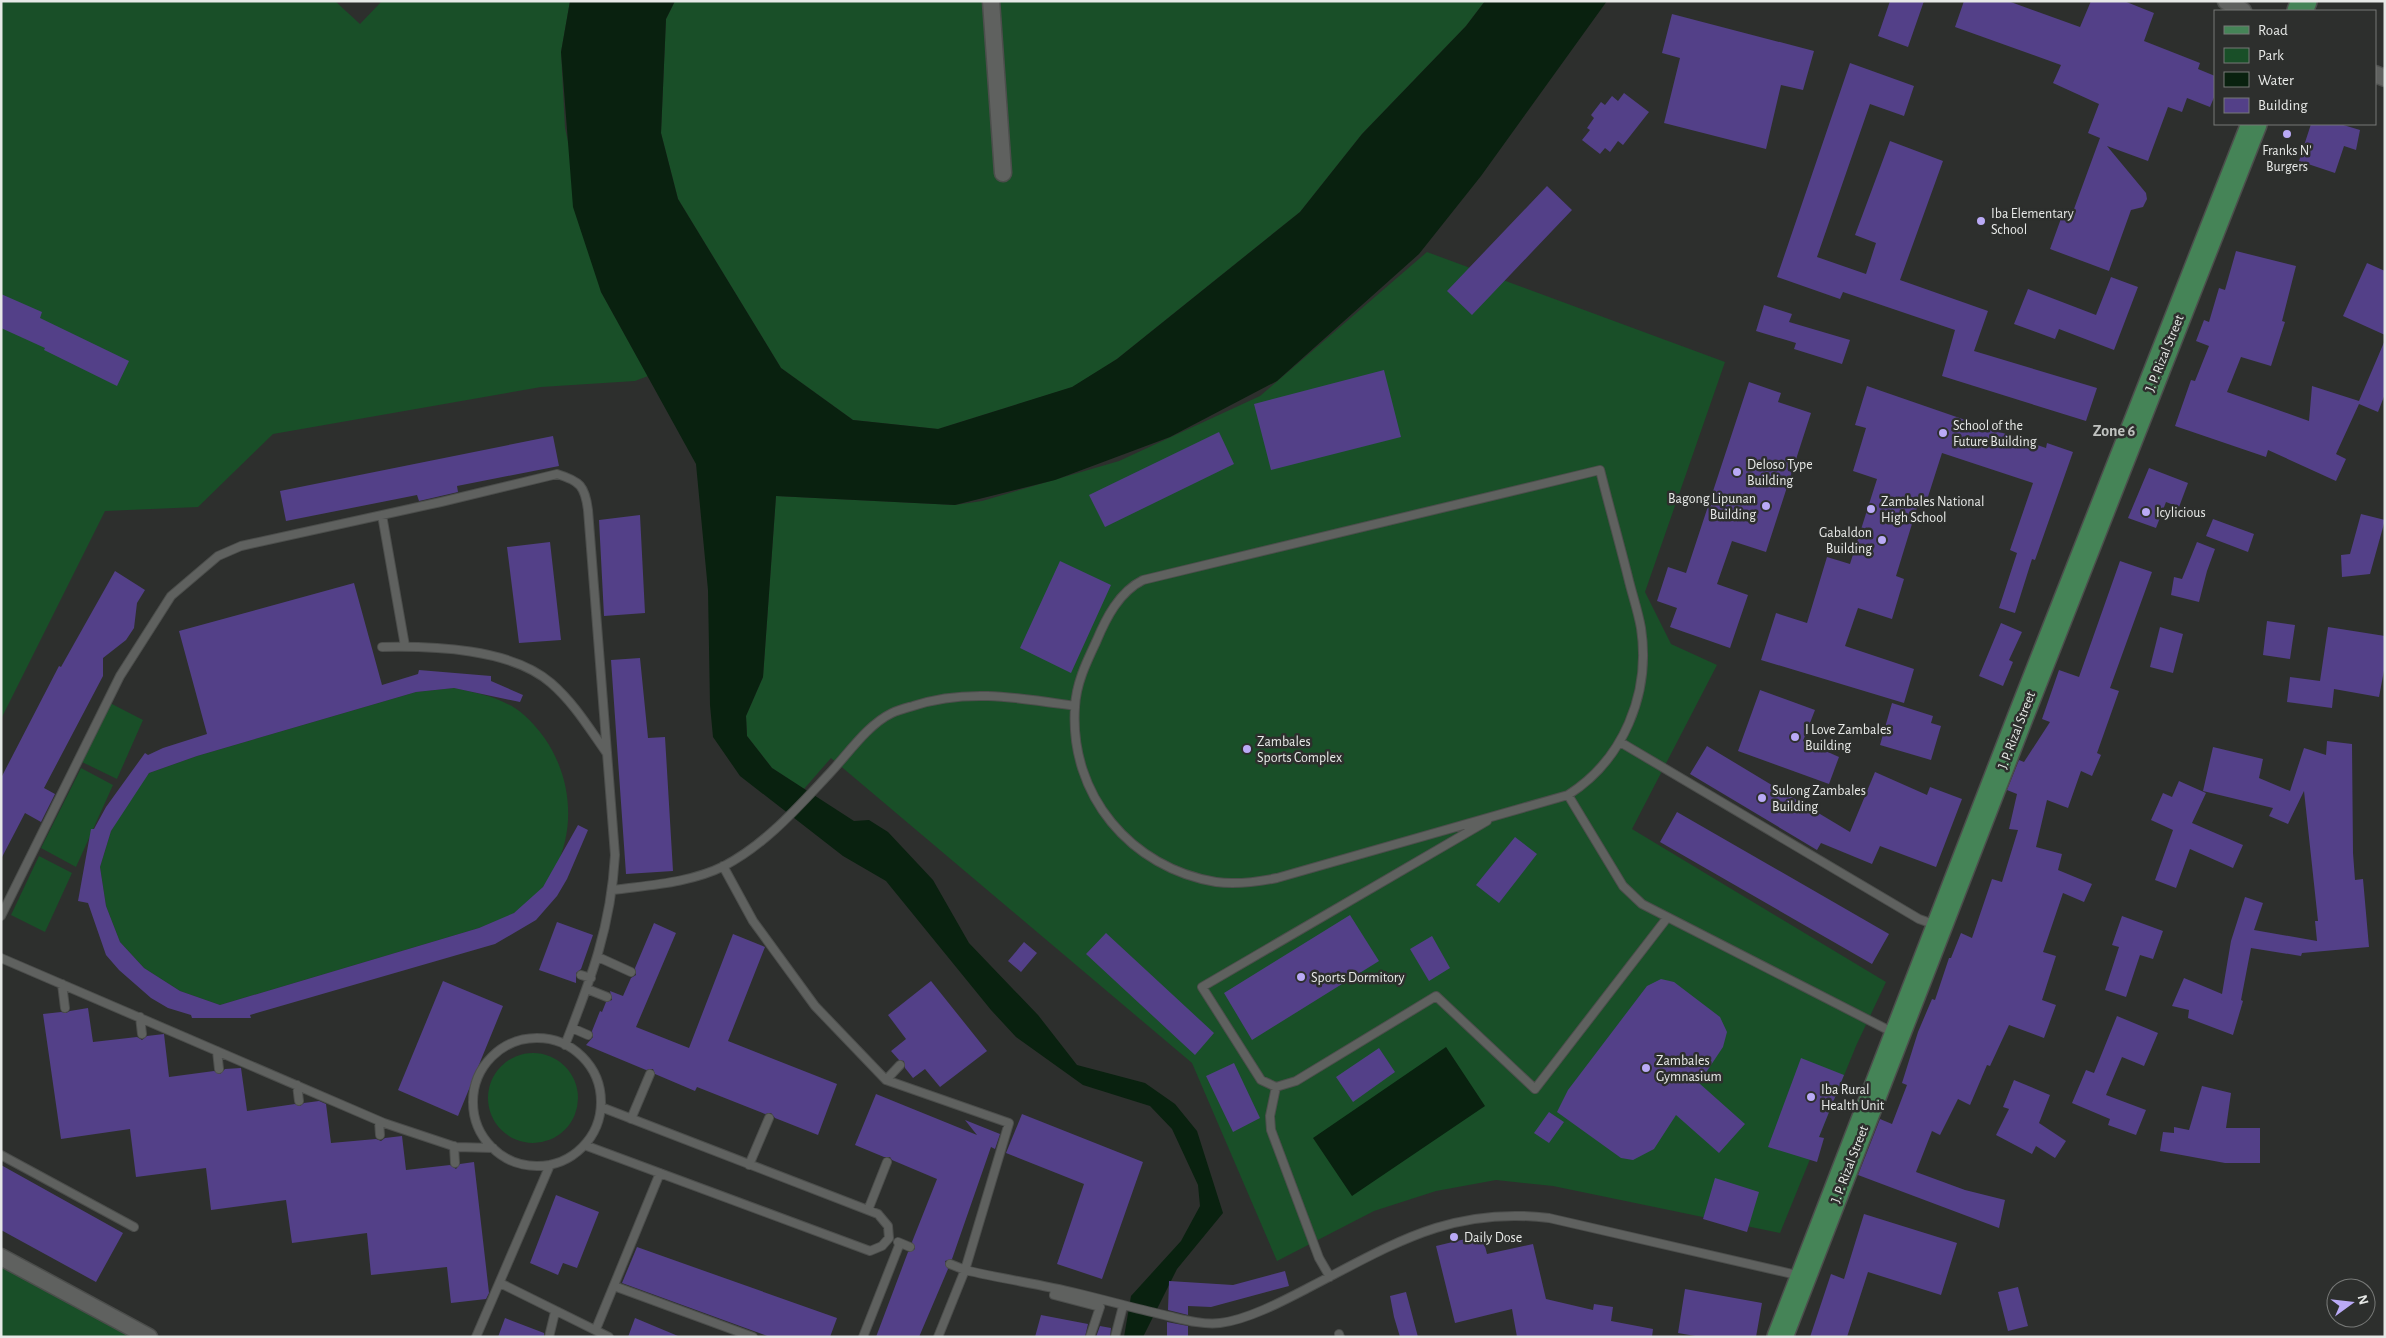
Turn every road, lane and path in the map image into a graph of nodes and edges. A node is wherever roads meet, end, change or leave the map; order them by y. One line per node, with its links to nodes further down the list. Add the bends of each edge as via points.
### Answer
1 (991, 1): 5 (street)
2 (2226, 1): 3 (street)
3 (2241, 10)
4 (2254, 125): 18 (main road, J. P. Rizal Street)
5 (1003, 173)
6 (382, 515): 7 (lane); 11 (lane, via 557,474 574,479 585,491 588,510); 16 (lane, via 240,546 218,556 172,596 120,676)
7 (406, 646): 8 (lane); 11 (lane, via 484,653 522,666 550,682 572,704)
8 (382, 647)
9 (1075, 706): 10 (lane, via 1085,666 1103,626 1121,597 1131,586 1143,580 1600,470 1641,629 1642,666 1637,703); 13 (lane, via 1074,731 1085,777 1096,801 1129,842 1149,858 1185,874 1247,883 1277,878); 14 (lane, via 999,695 964,695 892,713 873,727 789,817 754,847)
10 (1620, 742): 12 (lane, via 1586,784); 18 (lane, via 1919,919)
11 (607, 754): 15 (lane, via 615,855)
12 (1568, 795): 13 (lane); 17 (lane, via 1623,886 1642,904)
13 (1498, 815): 40 (lane, via 1202,987 1261,1080)
14 (723, 866): 15 (lane, via 673,881); 38 (lane, via 753,921 815,1006)
15 (613, 890): 19 (lane)
16 (1, 916)
17 (1667, 918): 32 (lane); 40 (lane, via 1535,1089 1436,996 1296,1081)
18 (1939, 926): 32 (main road, J. P. Rizal Street)
19 (598, 957): 21 (lane); 23 (lane)
20 (1, 958): 24 (lane)
21 (632, 972)
22 (581, 975): 23 (lane)
23 (591, 978): 25 (lane)
24 (62, 984): 27 (lane); 28 (lane)
25 (587, 989): 26 (lane); 29 (lane)
26 (607, 996)
27 (66, 1008)
28 (140, 1017): 30 (lane); 34 (lane)
29 (572, 1028): 31 (lane); 33 (lane)
30 (142, 1034)
31 (588, 1035)
32 (1898, 1036): 65 (main road, J. P. Rizal Street)
33 (566, 1045): 42 (lane, via 590,1065 599,1085); 49 (lane, via 554,1039 532,1038 510,1043 492,1056 479,1074 474,1114 481,1132)
34 (217, 1051): 36 (lane); 39 (lane)
35 (900, 1066): 38 (lane)
36 (219, 1069)
37 (650, 1074): 44 (lane)
38 (886, 1080): 63 (lane, via 1009,1123)
39 (297, 1086): 41 (lane); 45 (lane)
40 (1276, 1087): 64 (lane, via 1270,1116 1271,1130 1319,1258)
41 (299, 1101)
42 (601, 1107): 44 (lane); 48 (lane, via 597,1126)
43 (769, 1118): 54 (lane)
44 (631, 1119): 54 (lane)
45 (379, 1121): 46 (lane); 47 (lane)
46 (380, 1136)
47 (454, 1146): 49 (lane); 52 (lane)
48 (587, 1146): 53 (lane); 55 (lane)
49 (493, 1148): 53 (lane, via 510,1160 530,1165)
50 (1, 1155): 57 (lane)
51 (886, 1162): 56 (lane)
52 (455, 1163)
53 (550, 1164): 66 (lane)
54 (750, 1165): 56 (lane)
55 (660, 1173): 58 (lane, via 870,1251 882,1246); 67 (lane)
56 (868, 1210): 58 (lane, via 878,1214 888,1226)
57 (134, 1227)
58 (889, 1238): 59 (lane)
59 (900, 1243): 60 (lane); 77 (lane)
60 (910, 1247)
61 (1, 1257): 72 (street)
62 (950, 1264): 63 (lane)
63 (965, 1270): 68 (lane); 78 (lane)
64 (1330, 1277): 65 (lane, via 1399,1240 1443,1225 1479,1217 1518,1214 1549,1218); 69 (lane, via 1253,1313 1220,1323 1191,1321)
65 (1805, 1277): 81 (main road, J. P. Rizal Street)
66 (500, 1283): 70 (lane); 73 (lane)
67 (614, 1286): 71 (lane); 76 (lane)
68 (1055, 1289): 69 (lane); 79 (lane, via 1054,1295 1100,1308)
69 (1125, 1306): 80 (lane)
70 (555, 1312): 71 (lane); 74 (lane)
71 (596, 1329): 75 (lane)
72 (149, 1337)
73 (476, 1337)
74 (549, 1337)
75 (609, 1337)
76 (753, 1337)
77 (864, 1337)
78 (938, 1337)
79 (1090, 1337)
80 (1115, 1337)
81 (1780, 1337)

